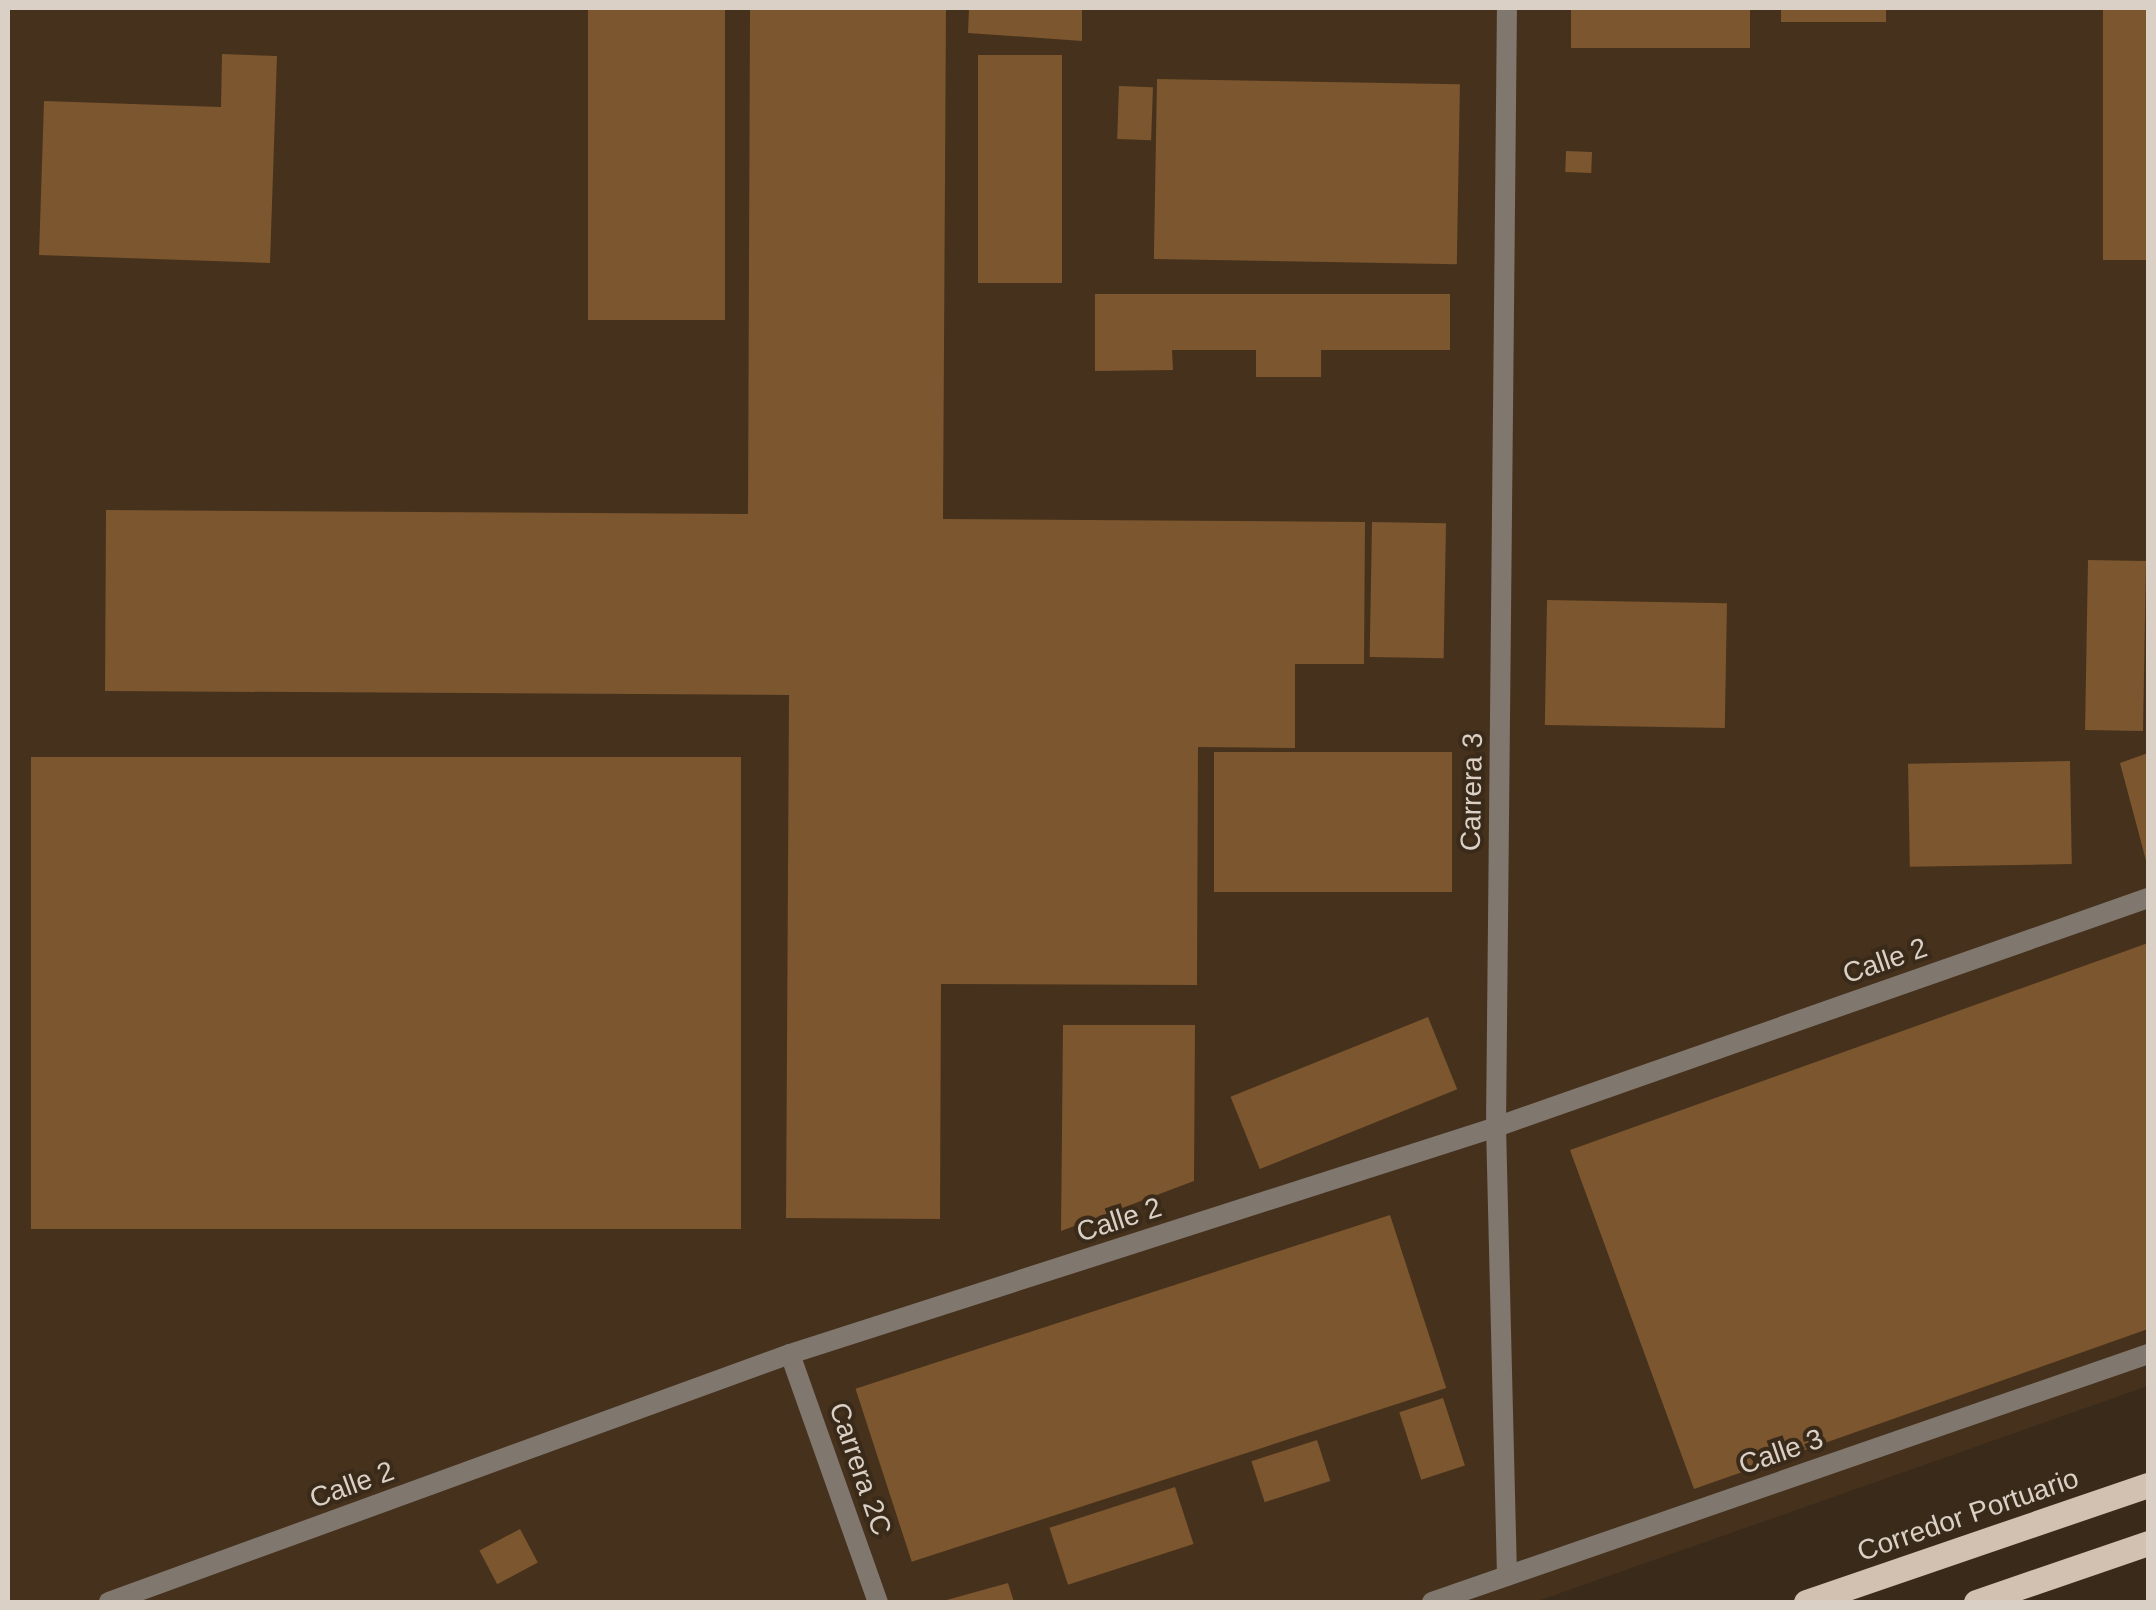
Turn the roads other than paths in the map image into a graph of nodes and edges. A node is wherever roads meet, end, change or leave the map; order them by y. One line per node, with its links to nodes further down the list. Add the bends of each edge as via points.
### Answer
1 (1507, 8): 3 (street, Carrera 3)
2 (2148, 898): 3 (street, Calle 2)
3 (1496, 1127): 4 (street, Calle 2); 8 (street, Carrera 3)
4 (790, 1354): 9 (street, Calle 2); 10 (street, Carrera 2C)
5 (2148, 1354): 8 (street, Calle 3)
6 (2148, 1485): 12 (main road, Corredor Portuario)
7 (2148, 1544): 13 (main road)
8 (1507, 1576): 11 (street, Calle 3)
9 (109, 1602)
10 (878, 1602)
11 (1432, 1602)
12 (1806, 1602)
13 (1976, 1602)

